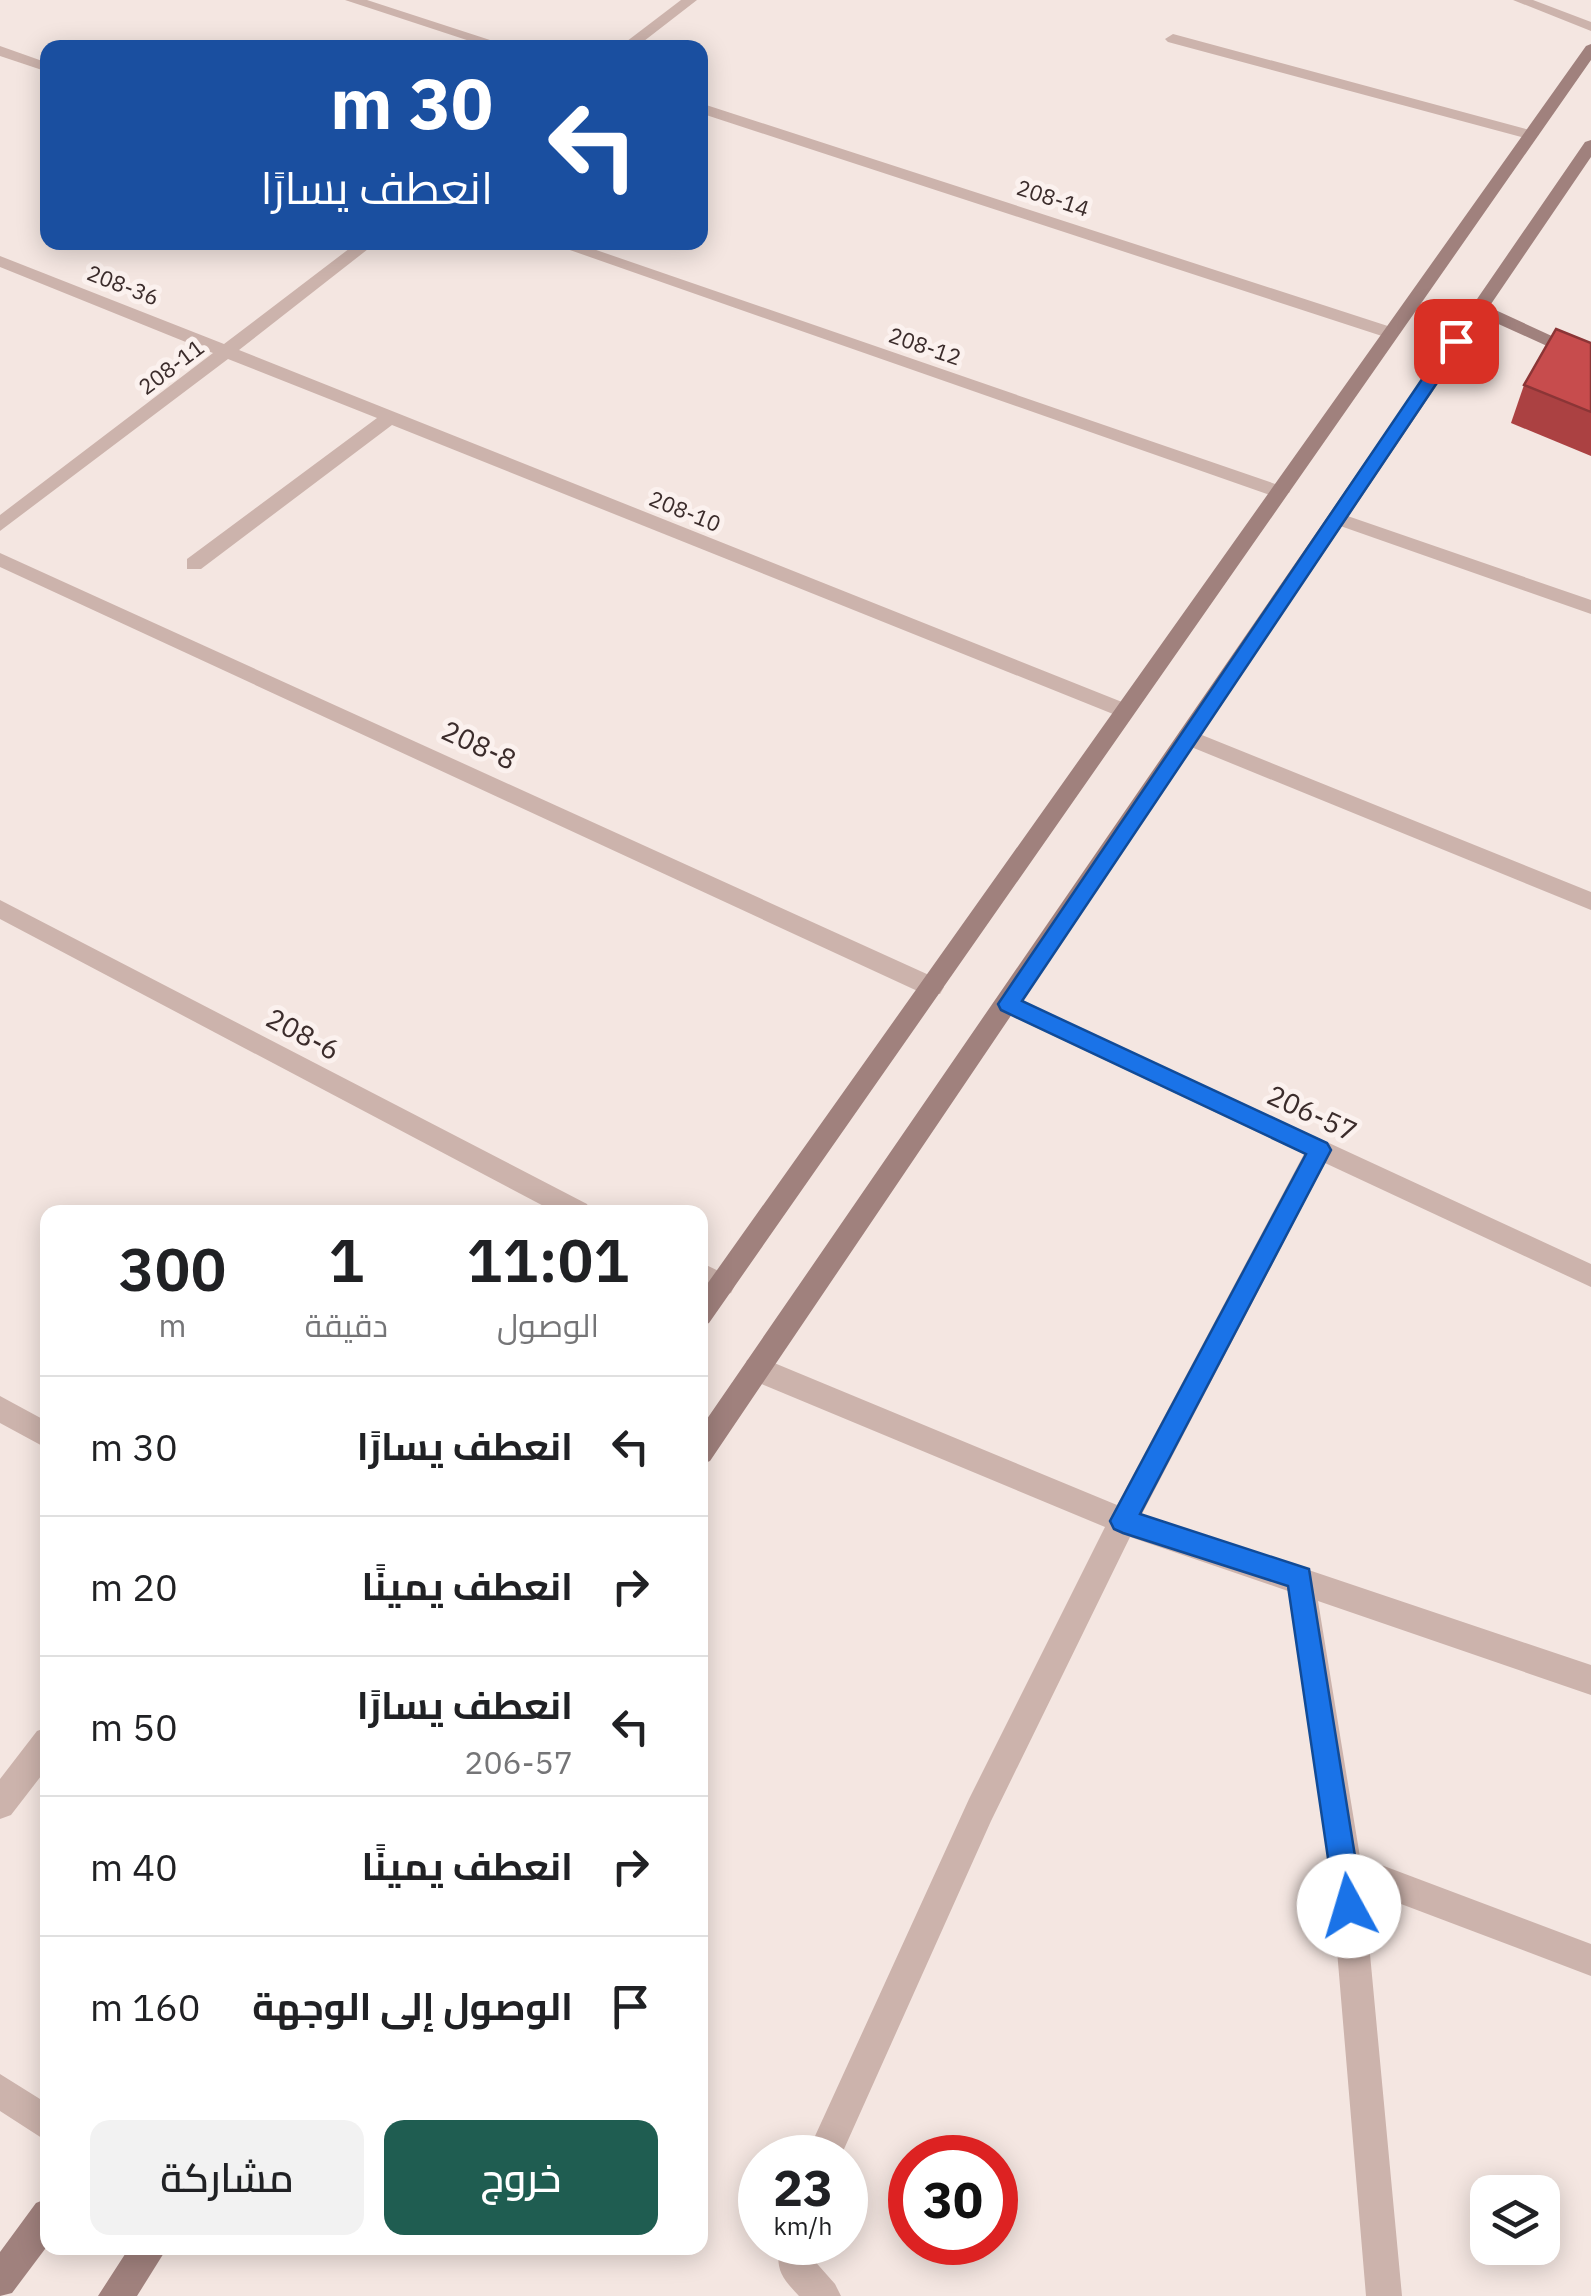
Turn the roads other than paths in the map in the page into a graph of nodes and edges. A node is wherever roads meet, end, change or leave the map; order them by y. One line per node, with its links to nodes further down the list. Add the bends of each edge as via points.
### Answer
1 (352, 0): 6 (street)
2 (690, 0): 7 (street)
3 (1520, 0): 4 (street)
4 (1591, 28)
5 (1173, 39): 12 (street)
6 (482, 40)
7 (636, 40)
8 (1591, 49): 12 (main road)
9 (0, 51): 10 (street)
10 (40, 65)
11 (708, 111): 18 (street, 208-14)
12 (1531, 134): 18 (main road)
13 (1591, 145): 17 (main road)
14 (359, 250): 19 (street, 208-11)
15 (578, 250): 22 (street, 208-12)
16 (0, 261): 19 (street, 208-36)
17 (1479, 308): 20 (main road); 23 (main road)
18 (1391, 333): 22 (main road)
19 (230, 350): 21 (street, 208-10); 24 (street, 208-11)
20 (1591, 361)
21 (388, 419): 26 (street); 28 (street, 208-10)
22 (1280, 492): 28 (main road)
23 (1336, 518): 27 (street); 29 (main road)
24 (0, 526)
25 (0, 559): 32 (street, 208-8)
26 (194, 564)
27 (1591, 607)
28 (1125, 712): 32 (main road)
29 (1187, 736): 30 (street); 33 (main road)
30 (1591, 901)
31 (0, 909): 35 (street, 208-6)
32 (932, 987): 37 (main road)
33 (1009, 1004): 34 (street, 206-57); 38 (main road)
34 (1319, 1150): 36 (street, 206-57); 42 (street)
35 (565, 1205)
36 (1591, 1276)
37 (711, 1279)
38 (758, 1368): 41 (main road); 42 (street)
39 (0, 1408): 40 (street)
40 (40, 1432)
41 (708, 1440)
42 (1123, 1521): 43 (street); 51 (street, via 980,1810)
43 (1300, 1578): 44 (street); 47 (street)
44 (1591, 1680)
45 (40, 1752): 46 (street)
46 (0, 1804)
47 (1346, 1866): 48 (street); 58 (street)
48 (1591, 1960)
49 (0, 2092): 50 (street)
50 (40, 2120)
51 (832, 2135)
52 (40, 2225): 55 (main road)
53 (145, 2255): 56 (main road)
54 (794, 2265): 57 (street)
55 (0, 2280)
56 (116, 2296)
57 (824, 2296)
58 (1384, 2296)

